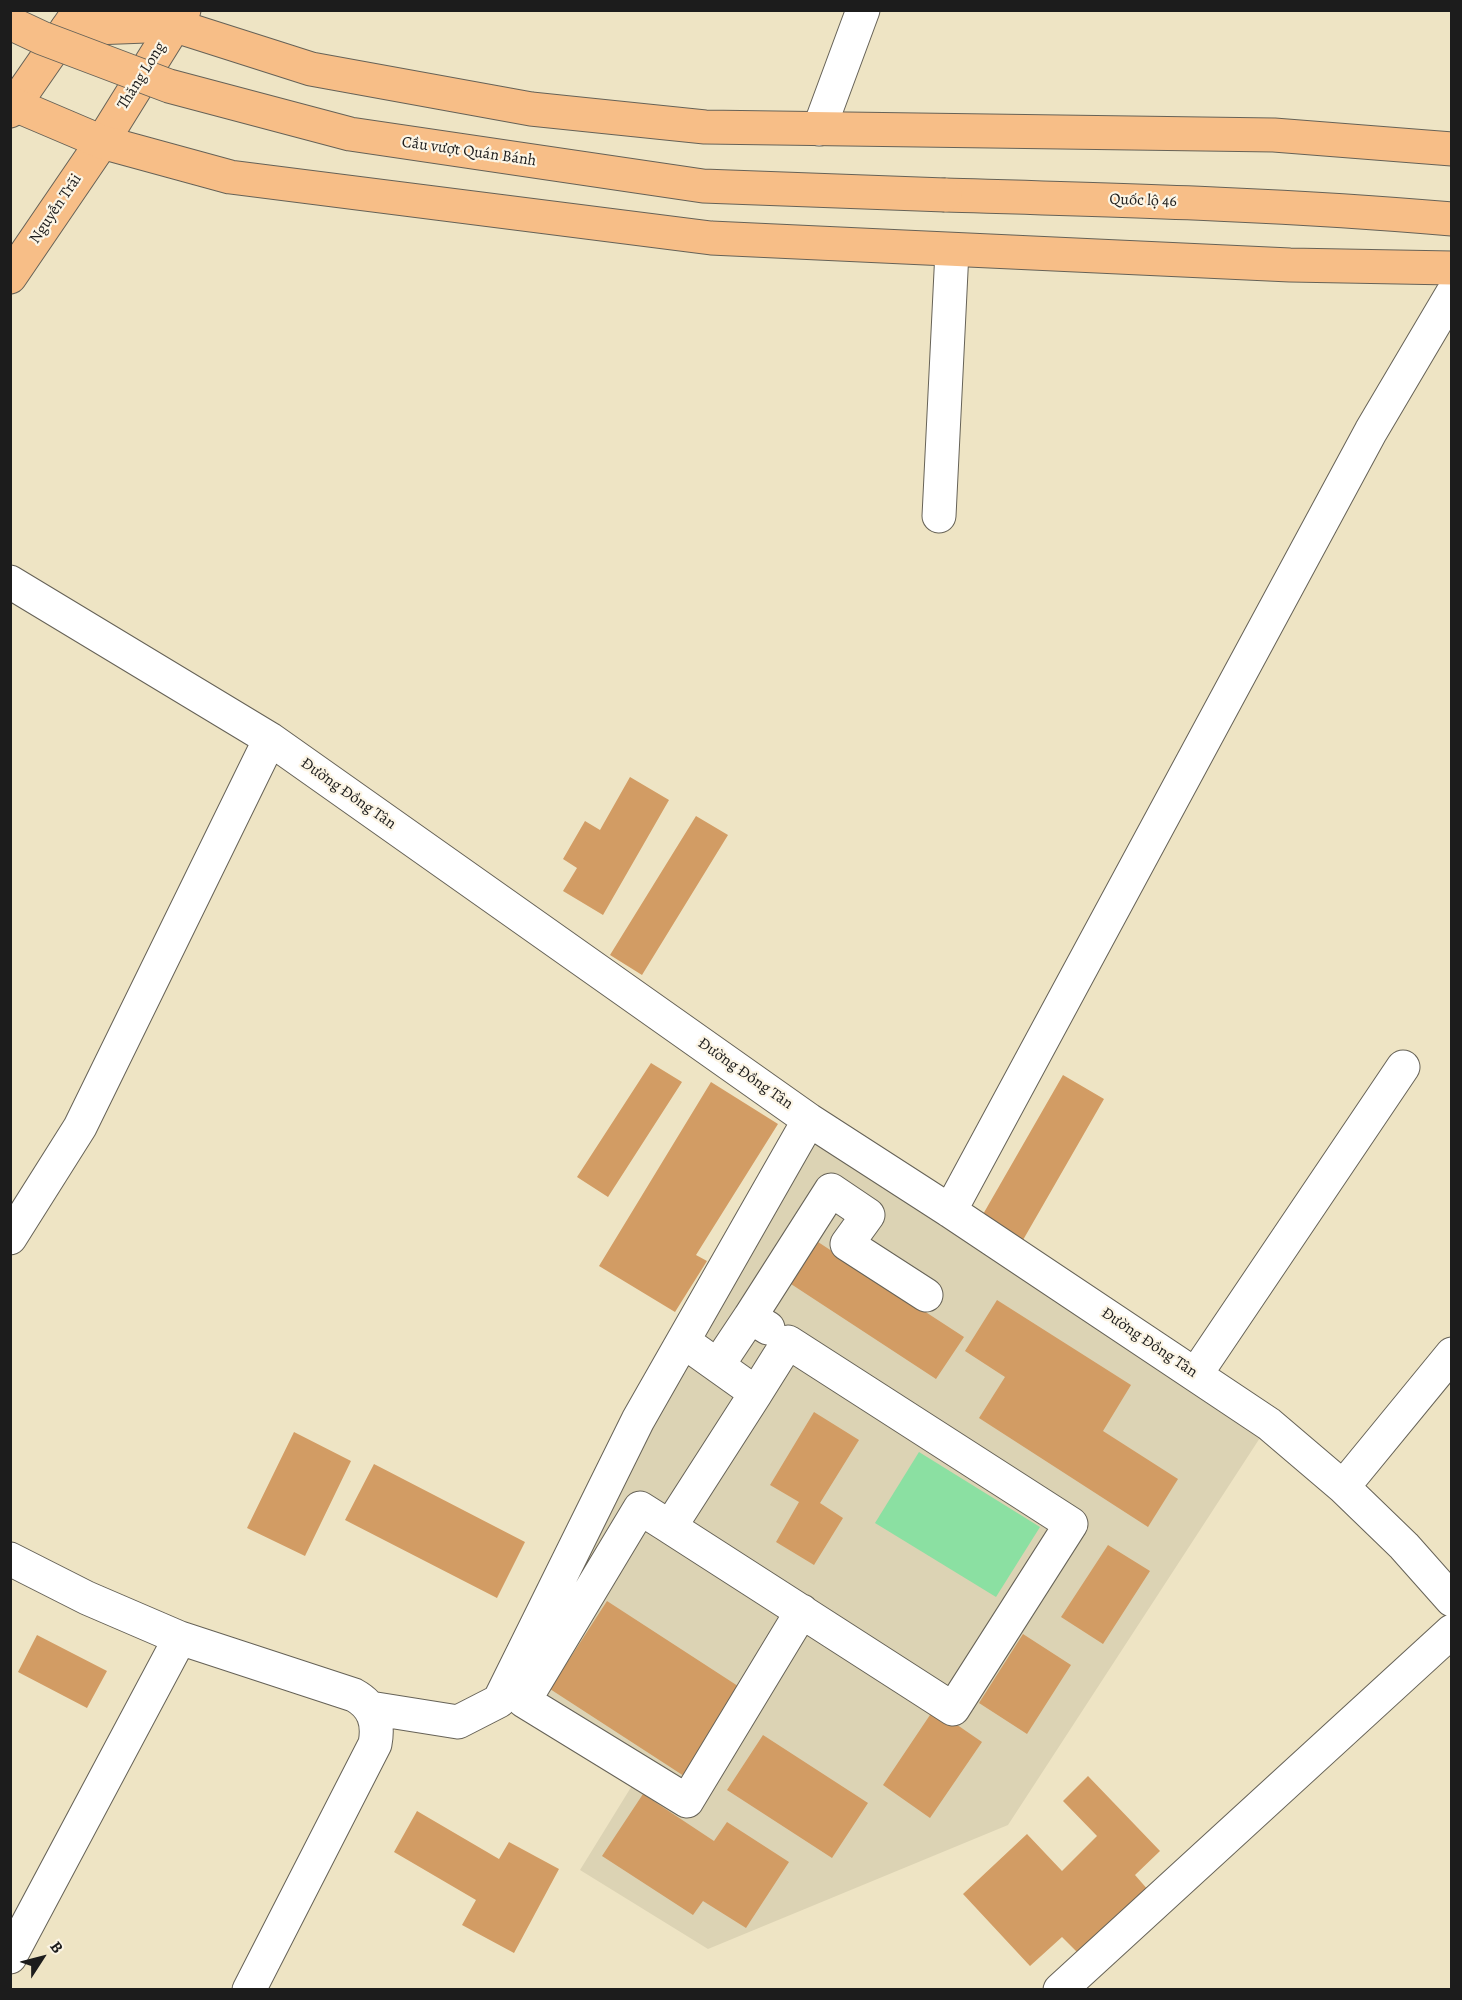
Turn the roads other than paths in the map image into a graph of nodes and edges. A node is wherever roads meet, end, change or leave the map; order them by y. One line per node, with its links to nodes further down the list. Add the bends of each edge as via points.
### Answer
1 (863, 10): 6 (street)
2 (179, 18): 3 (main road); 6 (main road, via 311,69 531,110 705,127); 7 (main road, Thăng Long)
3 (74, 20): 5 (main road)
4 (10, 23): 9 (main road, Cầu vượt Quán Bánh, bridge, via 169,86 350,134 703,186)
5 (13, 108): 7 (main road)
6 (819, 129): 8 (main road, via 1274,135)
7 (102, 142): 13 (main road, via 230,177 711,238); 15 (main road, Nguyễn Trãi)
8 (1452, 149)
9 (945, 195): 11 (main road, Quốc lộ 46)
10 (1452, 208): 11 (main road, Quốc lộ 46)
11 (1340, 209): 12 (main road, Quốc lộ 46)
12 (1452, 219)
13 (952, 251): 14 (main road); 17 (street)
14 (1452, 268)
15 (10, 277)
16 (1452, 294): 22 (street, via 1371,431)
17 (939, 516)
18 (10, 582): 19 (street, Đường Đồng Tân)
19 (270, 739): 21 (street, Đường Đồng Tân); 23 (street, via 85,1117)
20 (1403, 1067): 30 (street)
21 (809, 1120): 22 (street, Đường Đồng Tân); 26 (street)
22 (951, 1211): 30 (street, Đường Đồng Tân)
23 (10, 1238)
24 (926, 1295): 25 (street, via 847,1245 868,1215 831,1190)
25 (750, 1317): 27 (street); 29 (street)
26 (683, 1341): 29 (street); 39 (street, via 638,1420 499,1701 458,1722)
27 (788, 1342): 31 (street); 36 (street, via 1071,1524 953,1709)
28 (1452, 1354): 32 (street)
29 (718, 1365): 31 (street)
30 (1196, 1374): 32 (street, Đường Đồng Tân, via 1269,1424)
31 (756, 1393): 33 (street)
32 (1343, 1487): 35 (street, Đường Đồng Tân)
33 (670, 1527): 36 (street); 36 (street, via 640,1508 524,1701 687,1801)
34 (10, 1559): 38 (street)
35 (1452, 1600)
36 (801, 1611)
37 (1452, 1631): 42 (street)
38 (180, 1638): 39 (street, via 354,1695); 40 (street)
39 (370, 1708): 41 (street, via 377,1725 375,1744)
40 (10, 1957)
41 (249, 1989)
42 (1060, 1989)

